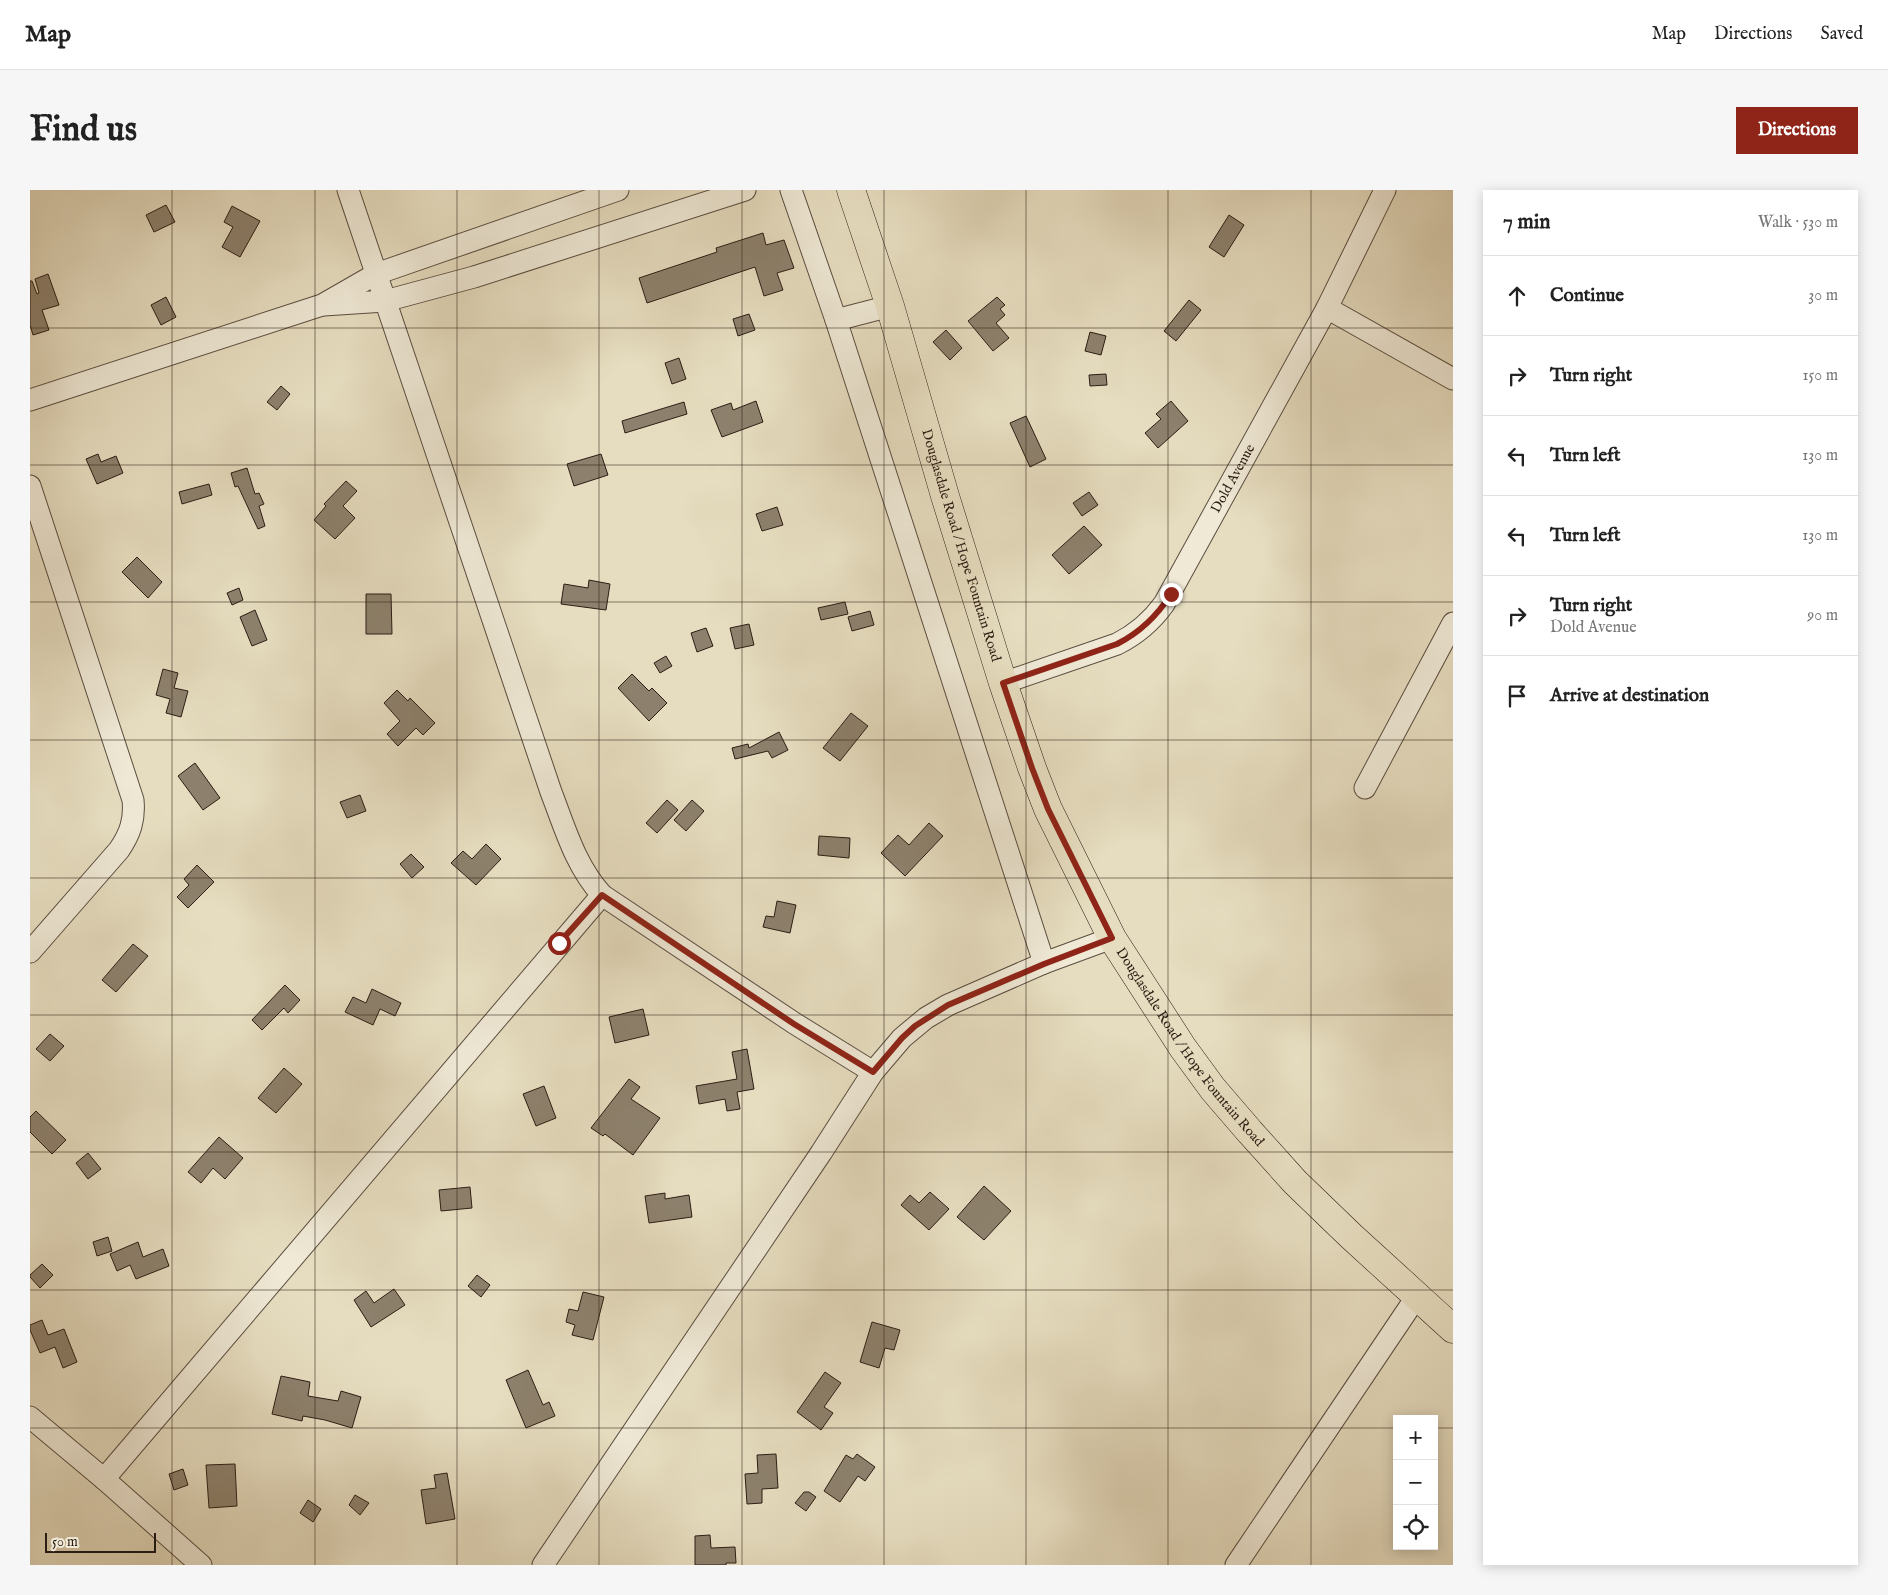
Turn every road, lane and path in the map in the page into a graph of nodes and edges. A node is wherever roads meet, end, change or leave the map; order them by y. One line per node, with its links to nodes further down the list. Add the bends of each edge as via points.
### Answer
1 (348, 190): 7 (street)
2 (618, 190): 7 (street)
3 (745, 190): 8 (street, via 474,277)
4 (791, 190): 12 (street)
5 (851, 190): 10 (main road, Douglasdale Road / Hope Fountain Road)
6 (1385, 190): 11 (street, Dold Avenue)
7 (376, 274): 8 (street); 9 (street)
8 (385, 301): 9 (street); 19 (street, via 551,792 578,860)
9 (322, 304): 14 (street)
10 (890, 306): 12 (street); 17 (main road, Douglasdale Road / Hope Fountain Road)
11 (1326, 308): 13 (street); 17 (street, Dold Avenue, via 1171,594 1157,614 1134,635 1117,644)
12 (836, 320): 22 (street)
13 (1453, 378)
14 (30, 400)
15 (30, 486): 21 (street, via 133,800 134,813 133,824 119,850)
16 (1453, 623): 18 (street)
17 (1003, 683): 20 (main road, Douglasdale Road / Hope Fountain Road, via 1048,809)
18 (1365, 788)
19 (602, 895): 23 (street, via 794,1024); 27 (street)
20 (1112, 938): 22 (street); 24 (main road, Douglasdale Road / Hope Fountain Road, via 1213,1089 1295,1182)
21 (30, 952)
22 (1044, 964): 23 (street, via 948,1005 926,1018 902,1038)
23 (873, 1072): 29 (street)
24 (1417, 1296): 25 (main road, Douglasdale Road / Hope Fountain Road); 30 (street)
25 (1453, 1329)
26 (30, 1417): 27 (street)
27 (104, 1479): 28 (street)
28 (201, 1565)
29 (543, 1565)
30 (1236, 1565)

